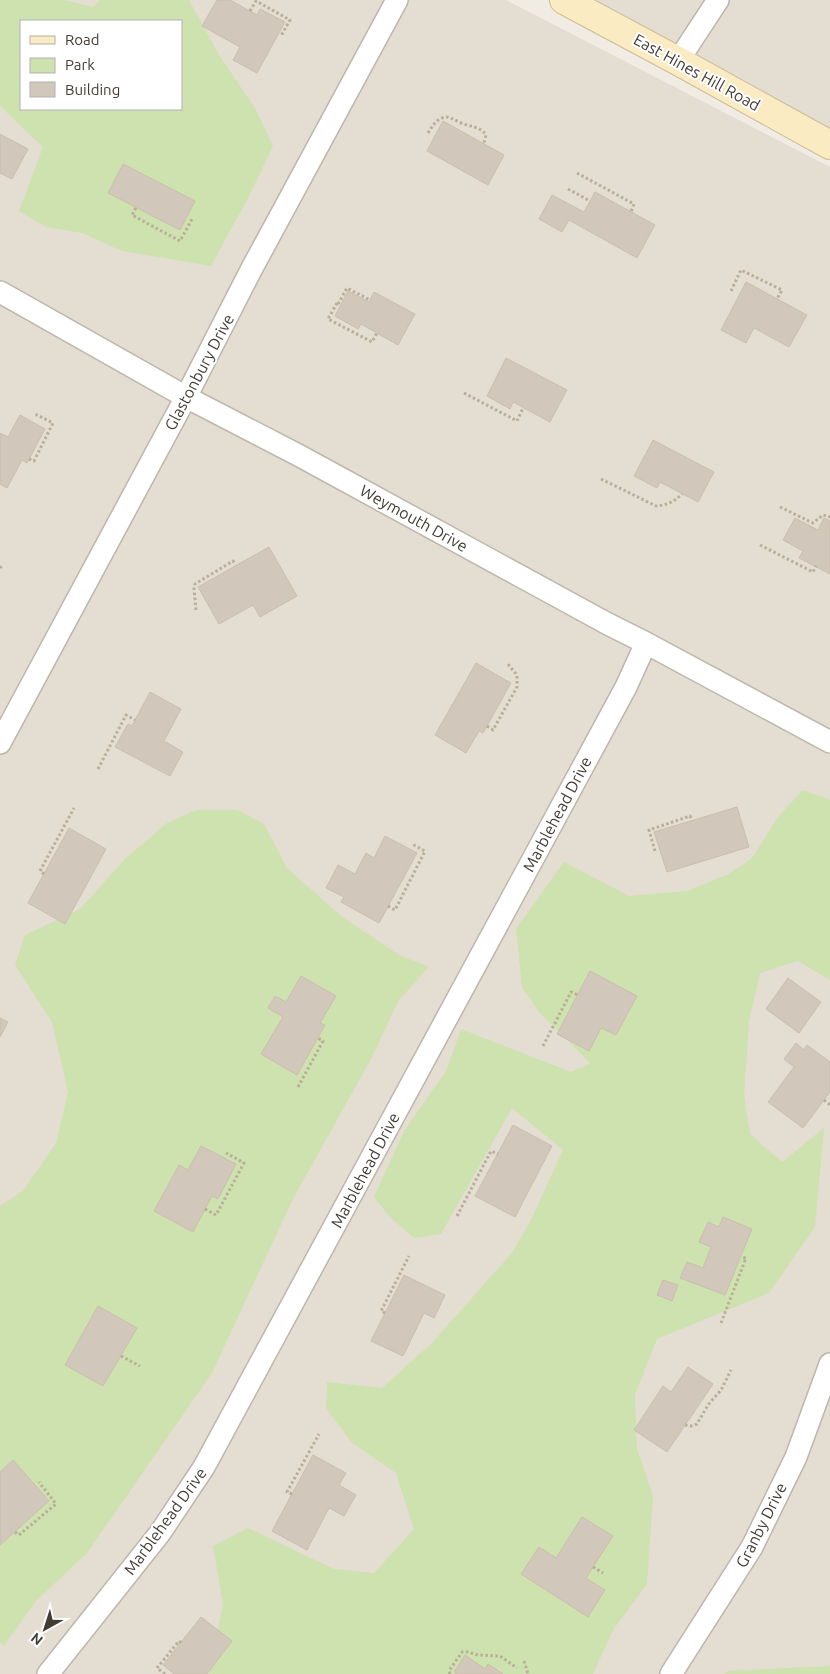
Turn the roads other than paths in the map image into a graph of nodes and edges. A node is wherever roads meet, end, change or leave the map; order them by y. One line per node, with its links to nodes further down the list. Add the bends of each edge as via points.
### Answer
1 (397, 0): 7 (street, Glastonbury Drive)
2 (564, 0): 4 (street, East Hines Hill Road)
3 (718, 0): 4 (street)
4 (678, 61): 5 (street, East Hines Hill Road)
5 (830, 145)
6 (0, 292): 7 (street, Weymouth Drive)
7 (186, 397): 8 (street, Weymouth Drive); 10 (street, Glastonbury Drive)
8 (646, 643): 9 (street, Weymouth Drive); 12 (street, Marblehead Drive, via 626,687 204,1467 160,1533)
9 (830, 742)
10 (0, 743)
11 (830, 1364): 13 (street, Granby Drive, via 796,1457 752,1547)
12 (48, 1674)
13 (670, 1674)

